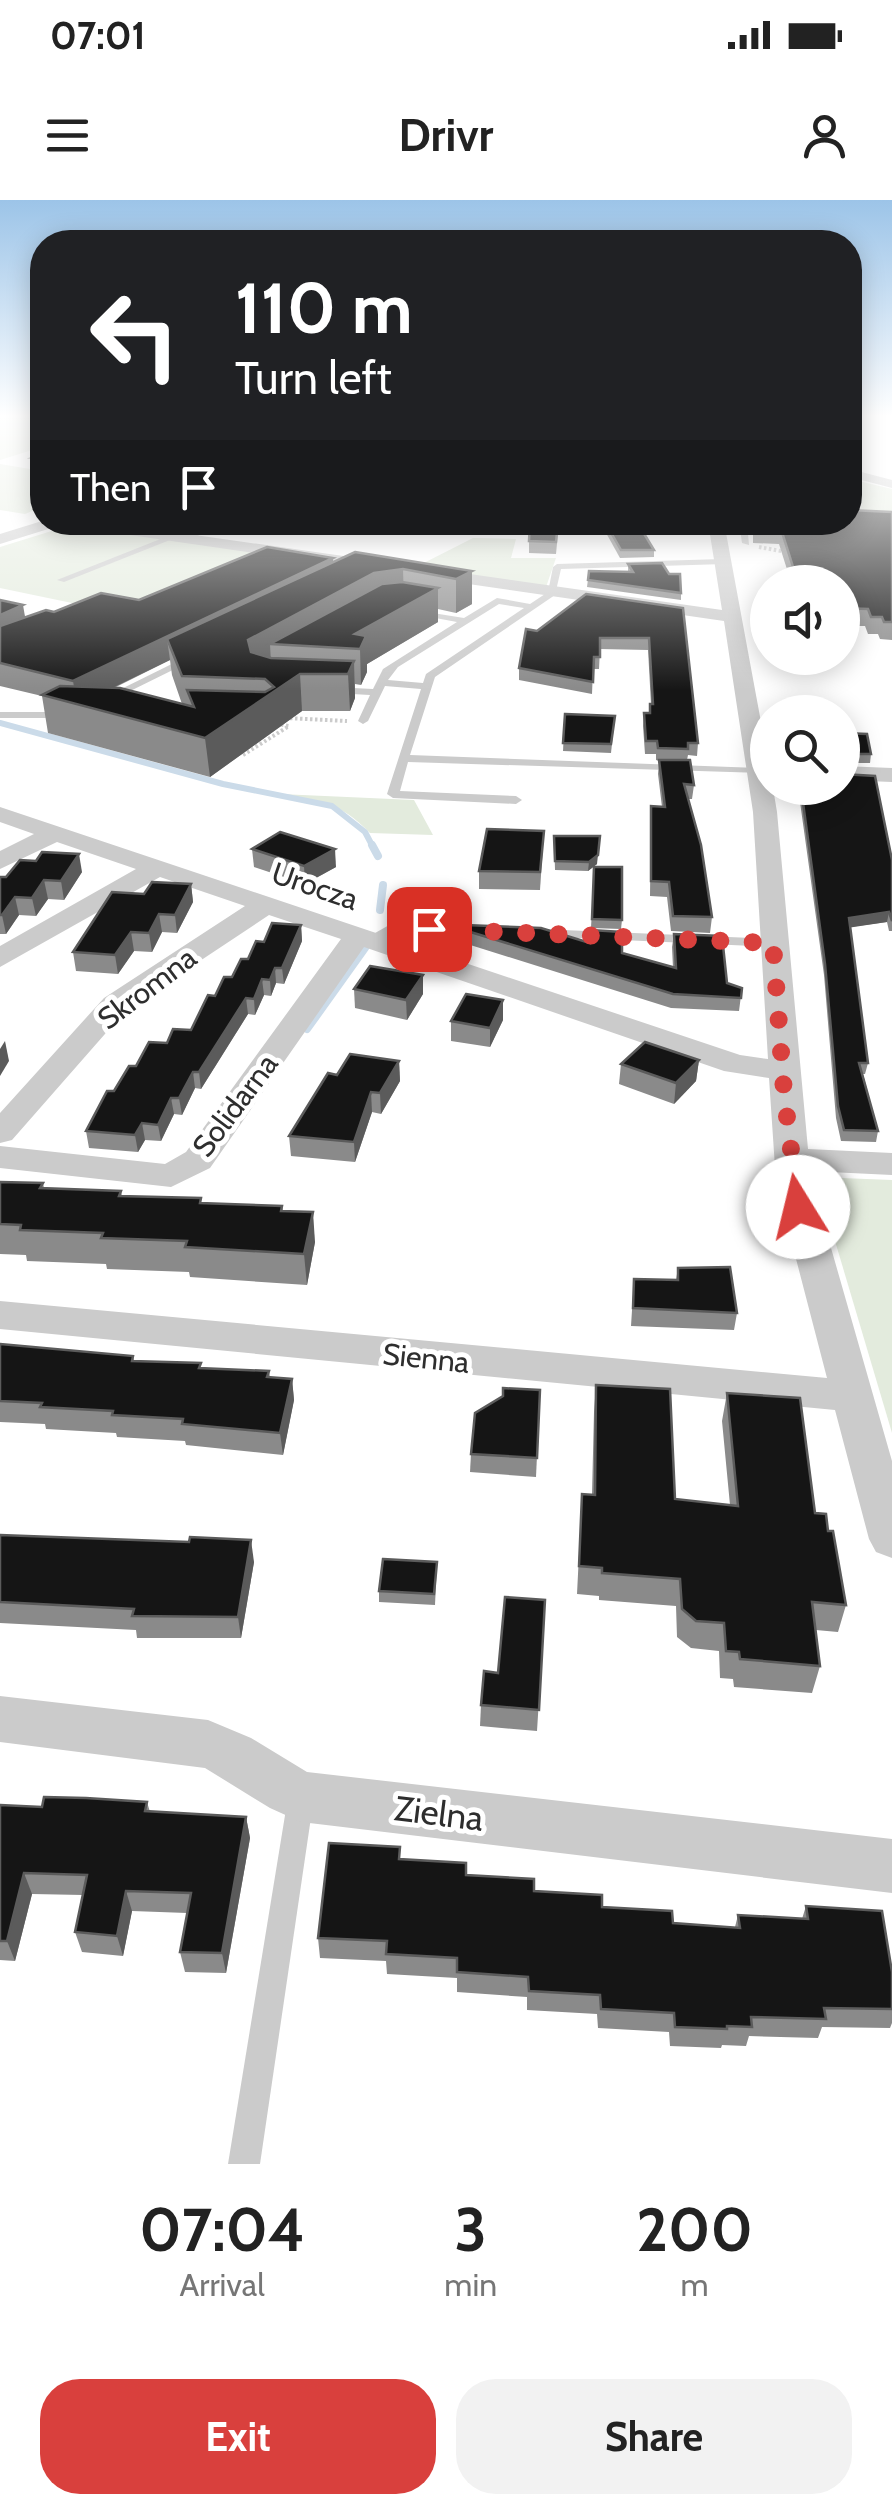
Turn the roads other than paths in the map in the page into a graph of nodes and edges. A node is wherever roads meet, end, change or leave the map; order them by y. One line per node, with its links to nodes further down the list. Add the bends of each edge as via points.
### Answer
1 (12, 515): 2 (street)
2 (30, 517)
3 (30, 530): 9 (street)
4 (150, 535): 8 (street)
5 (187, 535): 8 (lane)
6 (727, 535): 10 (street)
7 (741, 535): 10 (lane)
8 (176, 539): 11 (street); 13 (lane)
9 (0, 540)
10 (739, 550): 14 (lane, via 562,565); 17 (street)
11 (374, 567): 12 (lane); 14 (street)
12 (358, 576)
13 (61, 580)
14 (552, 592): 15 (lane); 17 (street)
15 (532, 607): 18 (lane, via 498,602); 20 (lane, via 436,670)
16 (402, 609): 18 (lane)
17 (731, 617): 24 (street)
18 (466, 621): 21 (lane, via 387,670)
19 (205, 651): 23 (lane)
20 (427, 686): 21 (lane); 28 (lane)
21 (379, 688): 22 (lane); 27 (lane)
22 (326, 690)
23 (103, 701)
24 (750, 708)
25 (0, 715): 26 (lane)
26 (80, 716)
27 (363, 721)
28 (404, 758): 29 (lane); 32 (lane, via 393,794)
29 (750, 770)
30 (860, 773): 31 (street)
31 (892, 775)
32 (516, 800)
33 (765, 805): 42 (street)
34 (0, 814): 35 (street, Urocza)
35 (56, 832): 36 (street); 37 (street, Urocza)
36 (0, 861)
37 (158, 867): 38 (street, Urocza); 43 (street)
38 (268, 904): 41 (street, Urocza); 45 (street, Skromna, via 116,1004)
39 (505, 932): 41 (lane, via 391,928)
40 (524, 933): 42 (lane)
41 (365, 938): 44 (street, Urocza, via 735,1064); 46 (street, Solidarna, via 198,1160 171,1176)
42 (773, 943): 44 (street)
43 (0, 958)
44 (782, 1070): 47 (street)
45 (0, 1133)
46 (0, 1158)
47 (790, 1160): 48 (street); 50 (street)
48 (892, 1164)
49 (0, 1315): 50 (street, Sienna)
50 (852, 1396): 51 (street)
51 (892, 1539)
52 (0, 1718): 53 (street, Zielna, via 208,1744 237,1754)
53 (301, 1797): 54 (street, Zielna); 55 (lane)
54 (892, 1866)
55 (244, 2164)

